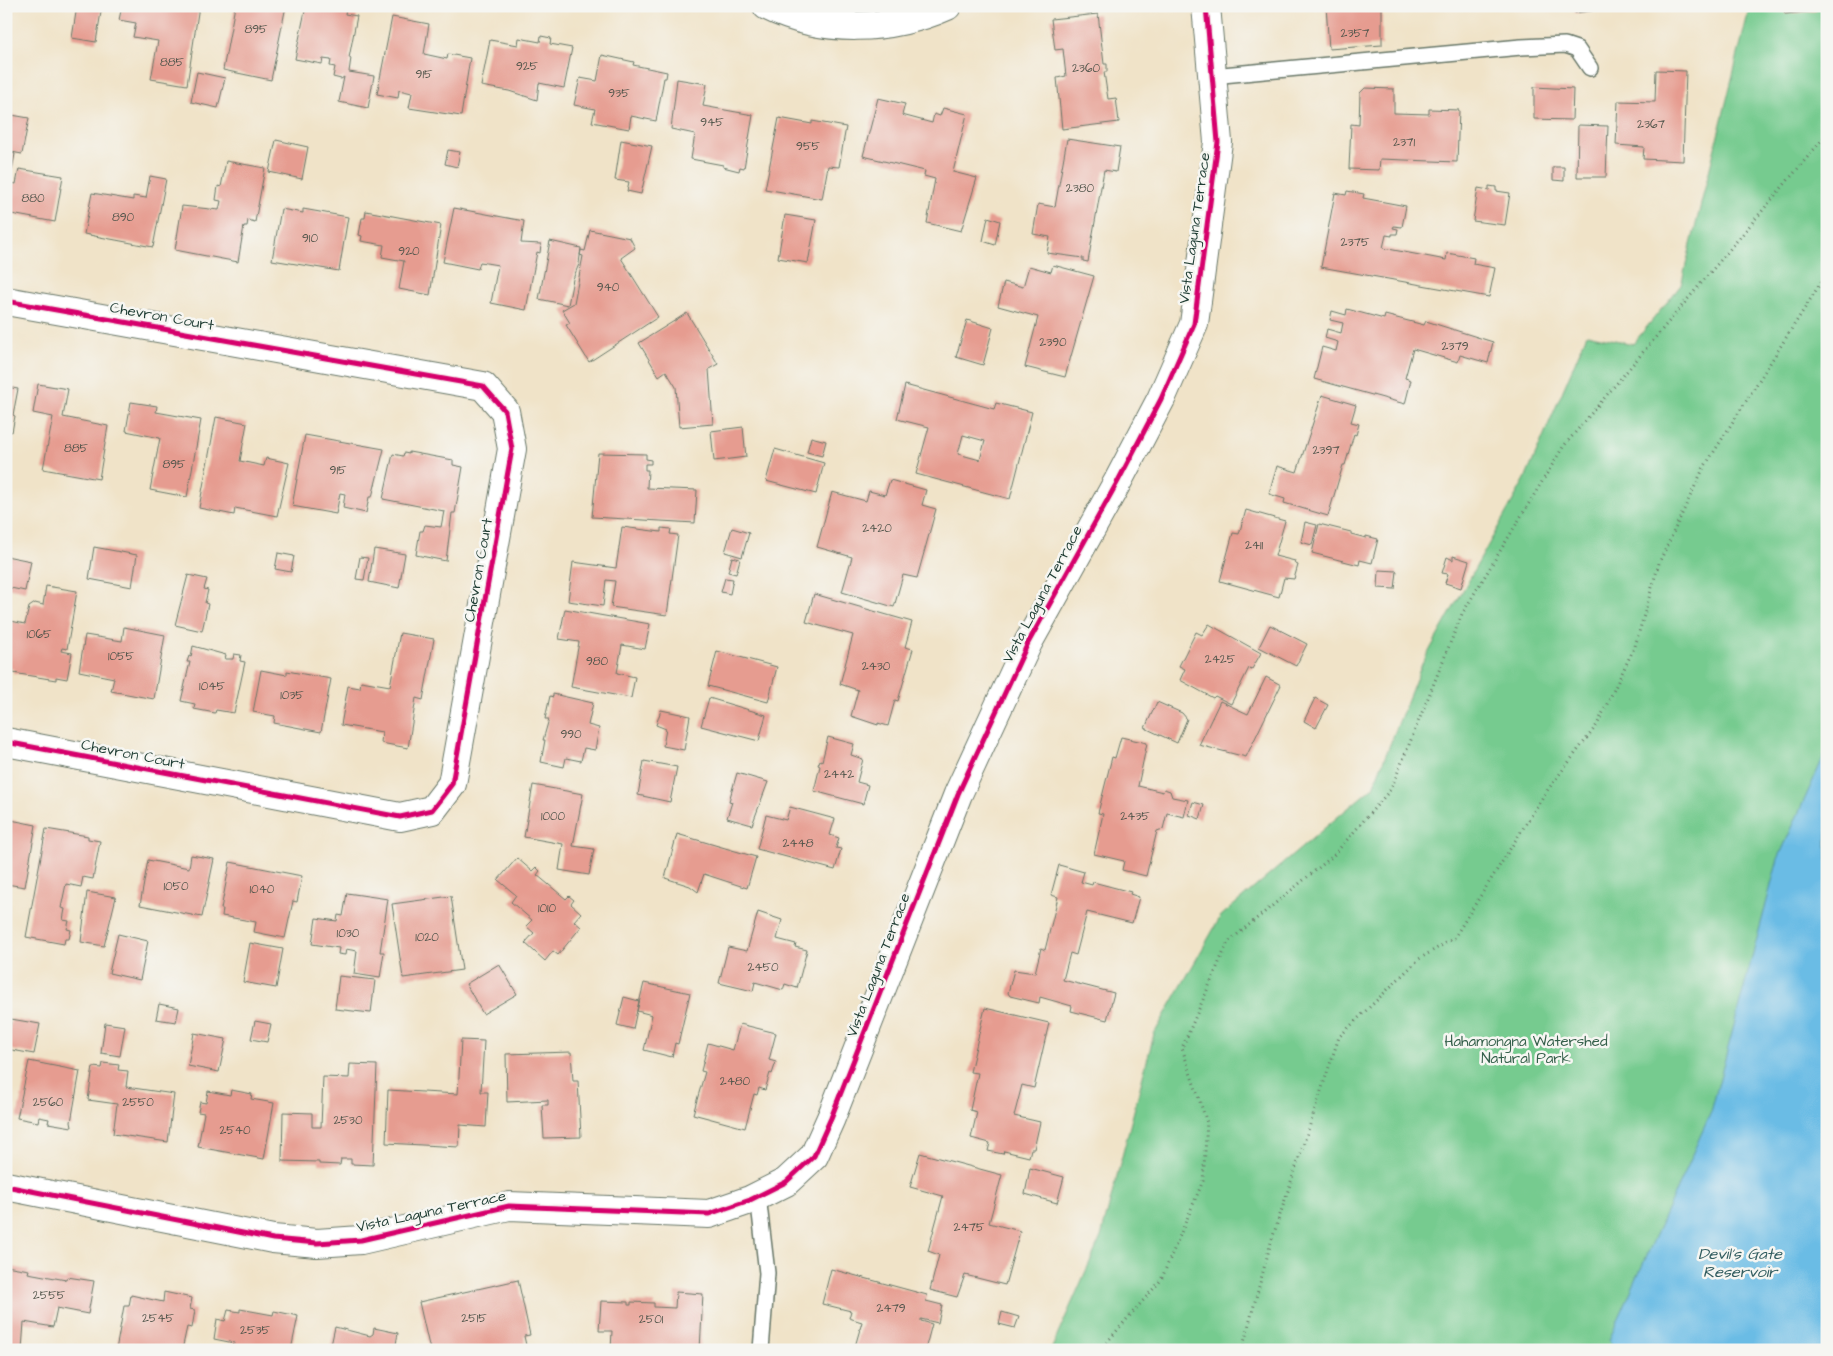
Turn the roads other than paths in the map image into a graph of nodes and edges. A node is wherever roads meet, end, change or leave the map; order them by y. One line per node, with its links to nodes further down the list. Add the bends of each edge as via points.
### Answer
1 (767, 6): 2 (street, via 820,24 873,27 928,15)
2 (946, 6)
3 (1206, 6): 5 (street, Vista Laguna Terrace)
4 (1590, 68): 5 (lane, via 1577,49 1565,45)
5 (1212, 76): 9 (street, Vista Laguna Terrace, via 1218,142 1194,324 1161,399 1028,642 970,767 814,1156 786,1182)
6 (6, 301): 7 (street, Chevron Court, via 483,386 505,411 512,449 452,784 432,810 400,817)
7 (6, 742)
8 (6, 1186): 9 (street, Vista Laguna Terrace, via 273,1239 317,1243 361,1240 509,1206 709,1214)
9 (758, 1196): 10 (lane, via 766,1273)
10 (761, 1350)

